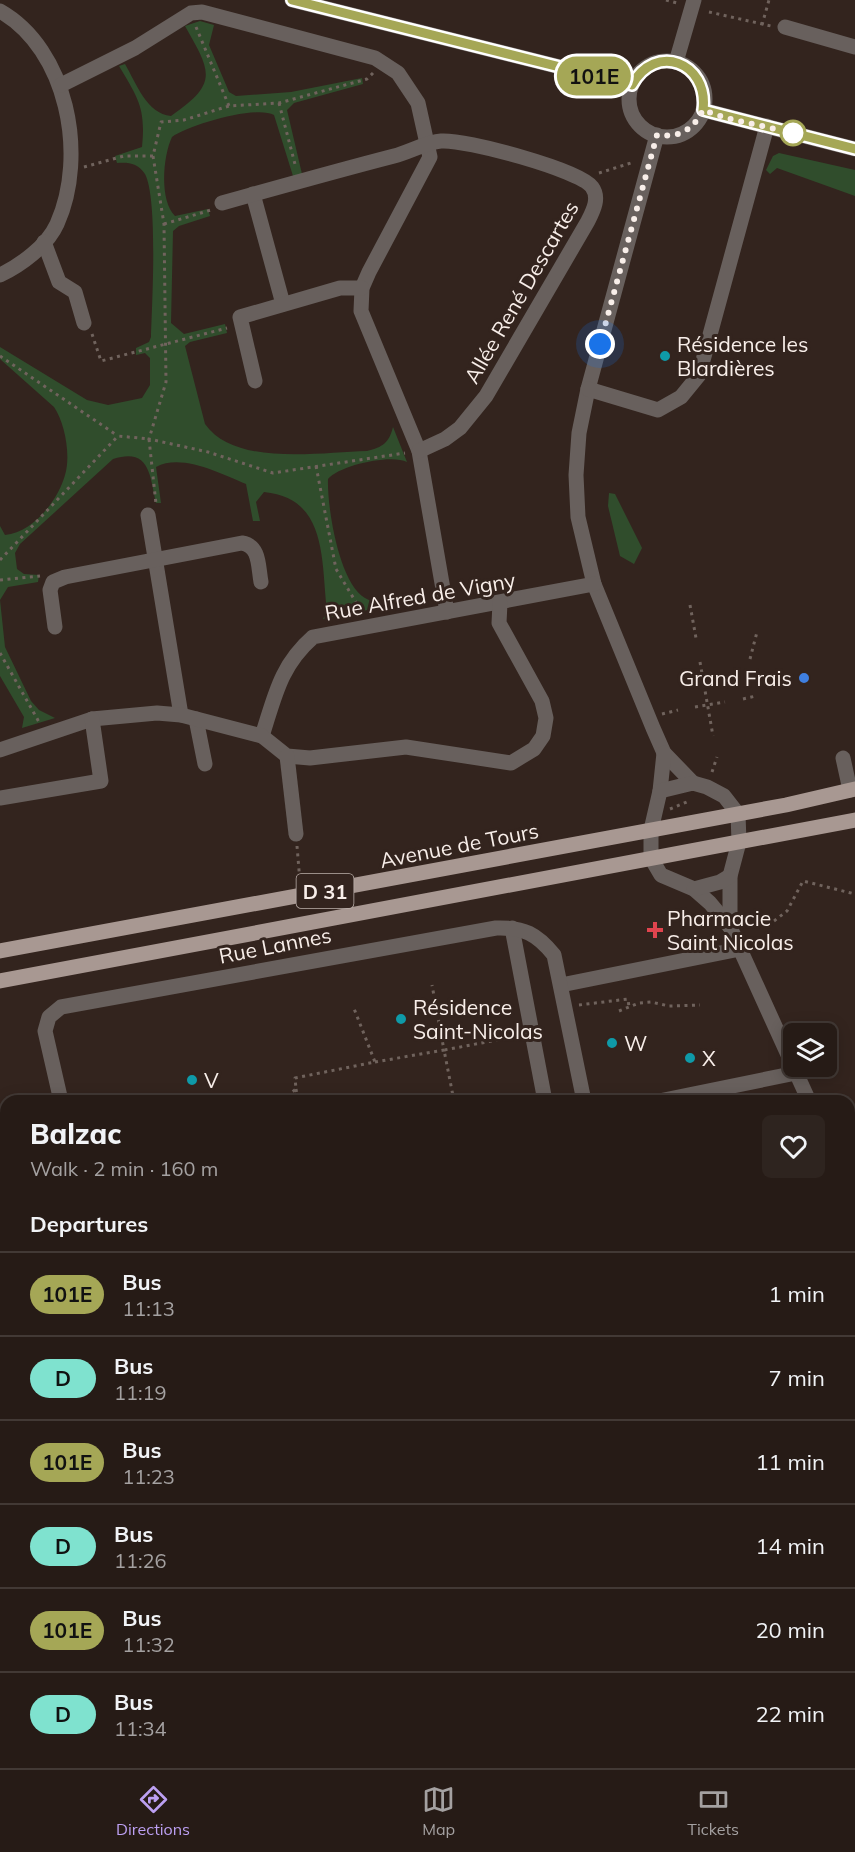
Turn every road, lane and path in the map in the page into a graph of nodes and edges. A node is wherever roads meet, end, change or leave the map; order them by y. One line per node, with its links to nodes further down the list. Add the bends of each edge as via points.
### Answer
1 (292, 0): 13 (street)
2 (666, 0): 4 (path)
3 (769, 0): 8 (path)
4 (686, 2): 11 (street)
5 (0, 11): 12 (street, via 28,32 52,64)
6 (709, 12): 8 (path)
7 (190, 13): 12 (street, via 135,48); 15 (path); 19 (street, via 202,12 375,57 398,73 418,104)
8 (762, 25): 9 (path)
9 (785, 27): 10 (street)
10 (855, 47)
11 (676, 62): 13 (street, via 655,63 645,68); 16 (street, via 696,75 704,98)
12 (61, 85): 23 (street, via 70,139)
13 (632, 85): 18 (street, via 629,97 633,116 645,130)
14 (279, 103): 25 (path)
15 (229, 106)
16 (703, 110): 17 (street); 18 (street, via 690,129 680,134)
17 (767, 126): 20 (street); 37 (street, via 699,375 681,397 658,410)
18 (657, 135): 37 (street)
19 (429, 146): 24 (street, Allée René Descartes, via 440,141 462,143); 25 (street, Allée René Descartes); 31 (street, via 430,158)
20 (855, 149)
21 (153, 156): 23 (path, via 124,156)
22 (634, 162): 24 (path)
23 (69, 171): 29 (street, via 63,207)
24 (584, 178): 40 (street, Allée René Descartes, via 596,195 593,210 515,350 460,428)
25 (299, 180): 26 (street, Allée René Descartes)
26 (253, 194): 27 (street, Allée René Descartes); 32 (street)
27 (222, 203): 28 (path, via 209,212)
28 (164, 224)
29 (44, 242): 30 (street, via 17,267); 33 (street, via 59,282 75,292)
30 (0, 276)
31 (362, 288): 32 (street, via 340,288); 40 (street, via 361,311)
32 (283, 304): 34 (street, via 240,317)
33 (84, 323): 34 (path, via 94,337 101,361)
34 (241, 325): 36 (street)
35 (0, 356): 38 (path)
36 (255, 381)
37 (588, 389): 48 (street, via 576,475 578,517)
38 (118, 436): 39 (path); 43 (path)
39 (149, 439): 41 (path, via 208,452 273,473); 42 (path, via 158,502)
40 (419, 451): 41 (path); 51 (street)
41 (316, 466): 52 (path, via 336,569)
42 (148, 515): 44 (street)
43 (0, 560)
44 (153, 560): 46 (street); 47 (street, via 251,544); 66 (street)
45 (0, 580): 46 (path, via 42,576)
46 (53, 582): 53 (street, via 50,590)
47 (261, 582)
48 (594, 584): 49 (street, Rue Alfred de Vigny); 73 (street)
49 (500, 603): 51 (street, Rue Alfred de Vigny); 74 (street, via 499,623 542,701 546,718 543,736 523,757 511,763 406,747 310,758)
50 (690, 605): 55 (path)
51 (447, 612): 52 (street, Rue Alfred de Vigny)
52 (370, 625): 70 (street, Rue Alfred de Vigny, via 314,637 296,652 284,671)
53 (55, 627)
54 (757, 632): 57 (path)
55 (696, 638)
56 (0, 653): 69 (path)
57 (750, 659)
58 (700, 662): 62 (path)
59 (756, 696): 60 (path)
60 (743, 699)
61 (725, 702): 62 (path)
62 (707, 705): 63 (path); 71 (path)
63 (695, 707)
64 (678, 710): 65 (path)
65 (668, 712)
66 (180, 715): 67 (street, via 157,713); 68 (street)
67 (93, 719): 69 (street); 82 (street, via 101,781)
68 (196, 719): 70 (street); 77 (street)
69 (46, 734): 72 (street)
70 (262, 736): 74 (street)
71 (713, 736)
72 (0, 750)
73 (664, 753): 80 (street); 81 (street)
74 (287, 756): 87 (street)
75 (717, 757): 78 (path)
76 (843, 758): 79 (street)
77 (205, 764)
78 (711, 775)
79 (852, 789): 84 (main road, Avenue de Tours / D 31)
80 (660, 791): 81 (street); 86 (street)
81 (694, 791): 83 (path); 84 (street, via 724,796)
82 (0, 798)
83 (666, 811)
84 (738, 814): 86 (main road, Avenue de Tours / D 31); 88 (street)
85 (855, 820): 88 (main road)
86 (651, 830): 89 (street); 93 (main road, Avenue de Tours / D 31)
87 (296, 834): 93 (path)
88 (739, 842): 89 (main road); 90 (street)
89 (651, 858): 91 (street, via 662,874); 99 (main road)
90 (730, 876): 91 (street); 95 (street)
91 (694, 890): 95 (street)
92 (855, 894): 94 (path, via 803,881 787,911)
93 (301, 896): 98 (main road, Avenue de Tours / D 31)
94 (774, 921)
95 (730, 927): 97 (street)
96 (512, 928): 101 (street, Rue Lannes, via 539,937 554,955); 107 (street); 114 (street, Rue Lannes, via 333,956 61,1007 49,1017 45,1031)
97 (740, 949): 101 (street); 108 (street)
98 (0, 951)
99 (0, 981)
100 (432, 985): 109 (path)
101 (561, 985): 104 (street, Rue Lannes)
102 (700, 1005): 105 (path, via 651,1002)
103 (353, 1006): 110 (path)
104 (565, 1007): 105 (path, via 628,999); 119 (street, Rue Lannes)
105 (629, 1007): 106 (path)
106 (619, 1011)
107 (533, 1034): 109 (path); 118 (street)
108 (783, 1044)
109 (444, 1050): 110 (path); 117 (path)
110 (375, 1062): 113 (path, via 295,1078)
111 (783, 1076): 120 (street)
112 (798, 1077): 121 (street)
113 (296, 1089): 115 (path); 116 (path)
114 (60, 1095)
115 (288, 1095)
116 (297, 1095)
117 (453, 1095)
118 (544, 1095)
119 (583, 1095)
120 (688, 1095)
121 (806, 1095)

